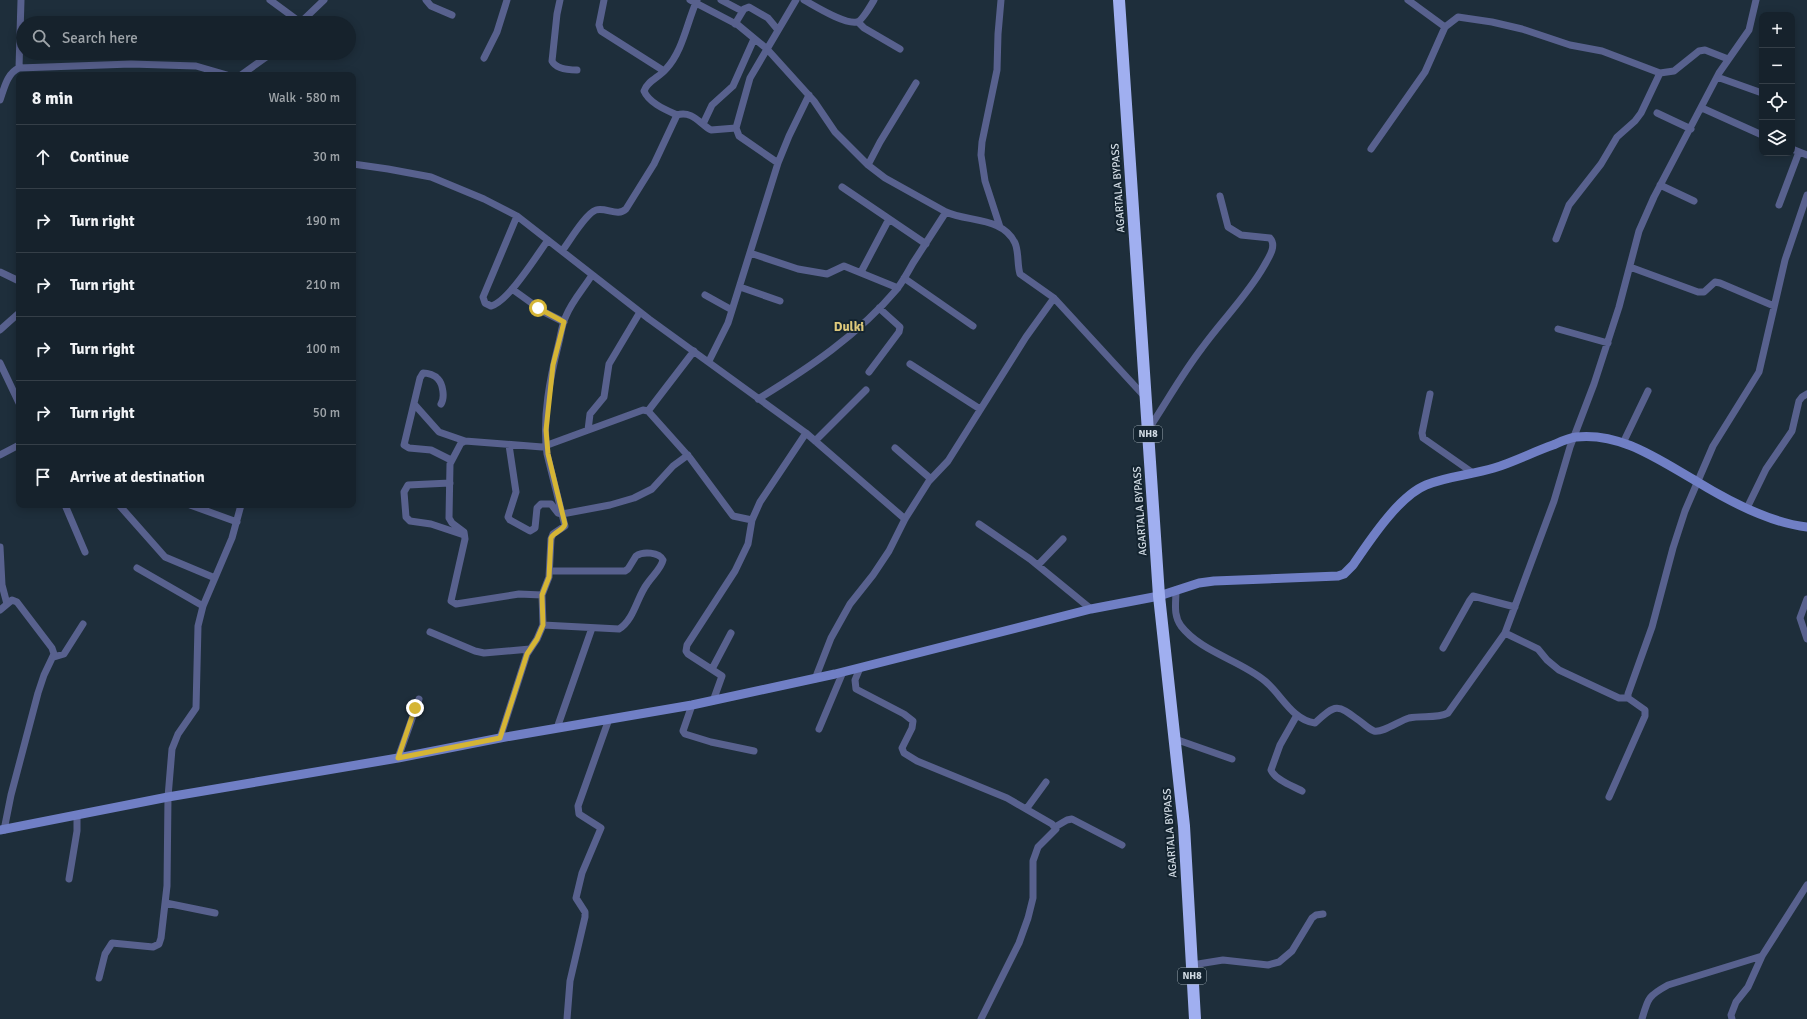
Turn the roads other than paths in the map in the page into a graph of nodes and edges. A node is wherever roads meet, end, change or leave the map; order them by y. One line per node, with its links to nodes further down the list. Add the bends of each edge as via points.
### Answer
1 (21, 0): 19 (street)
2 (270, 0): 20 (street)
3 (324, 0): 21 (street)
4 (426, 0): 18 (street, via 431,6)
5 (507, 0): 29 (street, via 497,32)
6 (560, 0): 34 (street, via 556,14 552,61 566,69)
7 (604, 0): 35 (street, via 599,25 601,31)
8 (721, 0): 17 (street)
9 (796, 0): 25 (street)
10 (804, 0): 22 (street, via 842,19)
11 (874, 0): 22 (street)
12 (1001, 0): 67 (street, via 997,70 981,155 985,182)
13 (1119, 0): 105 (highway, AGARTALA BYPASS / NH8)
14 (1408, 0): 24 (street)
15 (1756, 0): 30 (street, via 1749,30)
16 (694, 1): 23 (street); 35 (street, via 678,51)
17 (742, 11): 23 (street); 25 (street, via 746,7 752,8 768,18)
18 (452, 15)
19 (21, 16)
20 (291, 16)
21 (307, 16)
22 (858, 22): 28 (street)
23 (734, 24): 26 (street)
24 (1445, 27): 38 (street, via 1458,17 1492,22 1522,29 1570,46 1602,51); 51 (street, via 1425,72)
25 (778, 30): 27 (street)
26 (754, 39): 27 (street); 47 (street, via 733,86 712,105)
27 (766, 49): 42 (street); 48 (street, via 750,78)
28 (900, 49)
29 (484, 58)
30 (1728, 59): 38 (street, via 1705,50 1699,51 1674,71); 39 (street)
31 (19, 60): 33 (street)
32 (262, 60): 37 (street)
33 (19, 68): 36 (street, via 131,64 196,66); 43 (street, via 12,73)
34 (577, 70)
35 (664, 71): 46 (street, via 644,91 659,106)
36 (207, 72)
37 (245, 72)
38 (1660, 73): 68 (street, via 1641,113 1612,143 1601,164 1569,205)
39 (1717, 77): 41 (street); 44 (street)
40 (916, 83): 57 (street)
41 (1759, 92)
42 (809, 95): 55 (street); 57 (street, via 835,132)
43 (0, 100)
44 (1702, 108): 49 (street); 50 (street)
45 (1657, 113): 49 (street)
46 (677, 115): 47 (street, via 693,116); 71 (street, via 654,164 626,209 619,213 602,209 593,212)
47 (703, 124): 48 (street, via 711,130)
48 (736, 128): 55 (street, via 739,136)
49 (1691, 129): 58 (street)
50 (1759, 134)
51 (1371, 149)
52 (1795, 150): 53 (street)
53 (1799, 152): 54 (street); 63 (street)
54 (1807, 155)
55 (778, 163): 72 (street)
56 (356, 164): 65 (street, via 431,178 484,199)
57 (868, 165): 64 (street, via 885,178)
58 (1660, 185): 62 (street); 73 (street, via 1639,231)
59 (842, 187): 66 (street)
60 (1807, 195): 85 (street, via 1785,260)
61 (1220, 196): 112 (street, via 1228,227 1241,235 1270,238 1273,246 1264,266 1202,348)
62 (1694, 201)
63 (1779, 205)
64 (946, 212): 67 (street); 70 (street)
65 (517, 216): 69 (street); 80 (street, via 483,300 487,305 495,305)
66 (889, 219): 70 (street); 75 (street)
67 (1000, 227): 83 (street, via 1015,242 1020,274)
68 (1556, 239)
69 (548, 240): 71 (street); 80 (street)
70 (926, 244): 77 (street)
71 (562, 251): 76 (street)
72 (750, 253): 75 (street, via 798,269 828,274 844,266); 79 (street)
73 (1630, 267): 85 (street, via 1698,292 1704,292 1715,282 1720,283); 94 (street)
74 (0, 272): 78 (street)
75 (861, 272): 81 (street)
76 (592, 275): 88 (street); 90 (street)
77 (904, 278): 81 (street); 91 (street)
78 (16, 280)
79 (740, 287): 84 (street); 87 (street)
80 (512, 288): 90 (street, via 544,312)
81 (898, 288): 86 (street)
82 (705, 295): 87 (street)
83 (1054, 298): 105 (street); 109 (street)
84 (780, 301)
85 (1774, 306): 127 (street, via 1759,372 1713,446)
86 (879, 308): 99 (street, via 900,327 899,332); 106 (street, via 828,353)
87 (732, 310): 96 (street)
88 (640, 312): 95 (street); 111 (street, via 609,364 604,397 590,414)
89 (16, 316): 93 (street)
90 (564, 322): 119 (street, via 552,372)
91 (973, 326)
92 (1558, 329): 94 (street)
93 (0, 330)
94 (1608, 343): 114 (street)
95 (694, 351): 96 (street); 110 (street)
96 (709, 361): 106 (street)
97 (0, 363): 104 (street)
98 (910, 364): 109 (street)
99 (869, 372)
100 (866, 390): 116 (street)
101 (1648, 391): 117 (street)
102 (1430, 394): 125 (street, via 1423,438)
103 (1807, 394): 133 (street, via 1799,401 1792,431 1766,470)
104 (16, 397)
105 (1146, 397): 112 (highway, AGARTALA BYPASS / NH8)
106 (758, 399): 113 (street)
107 (441, 404): 108 (street, via 444,396 439,379 423,373)
108 (414, 405): 115 (street, via 439,432); 124 (street, via 404,445 409,448 431,450)
109 (980, 409): 126 (street, via 948,461)
110 (648, 411): 111 (street, via 643,410); 122 (street)
111 (588, 430): 119 (street)
112 (1148, 430): 150 (highway, AGARTALA BYPASS / NH8)
113 (806, 434): 116 (street); 136 (street, via 760,502)
114 (1574, 437): 117 (street, via 1590,436); 125 (street, via 1494,468); 154 (street, via 1554,501)
115 (464, 441): 118 (street); 124 (street, via 459,444)
116 (815, 441): 135 (street)
117 (1623, 443): 127 (street, via 1649,453)
118 (509, 445): 119 (street); 134 (street, via 516,487 508,514 510,520 533,530 538,506 547,503)
119 (546, 446): 134 (street)
120 (16, 447): 123 (street)
121 (895, 448): 126 (street)
122 (688, 455): 134 (street, via 646,492 610,505); 136 (street, via 733,516)
123 (0, 456)
124 (451, 460): 128 (street)
125 (1473, 473): 148 (street, via 1441,480 1412,493 1397,507 1344,574 1214,580)
126 (931, 479): 135 (street)
127 (1697, 482): 133 (street); 171 (street, via 1673,548 1652,627)
128 (450, 483): 140 (street, via 449,518); 140 (street, via 408,485 404,492 406,517 410,521 431,524)
129 (67, 508): 143 (street)
130 (122, 508): 147 (street, via 165,557)
131 (198, 508): 137 (street)
132 (240, 508): 137 (street)
133 (1747, 508): 139 (street, via 1775,520)
134 (562, 514): 146 (street, via 565,526 551,538)
135 (905, 519): 170 (street, via 889,552 850,604 831,638)
136 (752, 520): 168 (street, via 748,544 735,571 687,646 688,654)
137 (237, 522): 147 (street)
138 (978, 524): 144 (street)
139 (1807, 527)
140 (464, 535): 149 (street, via 451,600 453,603 519,594)
141 (1063, 539): 144 (street)
142 (0, 547): 152 (street, via 2,585)
143 (85, 552)
144 (1038, 565): 155 (street)
145 (137, 568): 153 (street)
146 (550, 571): 149 (street); 159 (street, via 625,571 640,553 662,558 663,563 642,591 627,622 619,628)
147 (216, 578): 153 (street)
148 (1176, 590): 150 (street); 175 (street, via 1177,619 1188,633 1264,680)
149 (542, 595): 158 (street)
150 (1159, 596): 155 (street); 180 (highway, AGARTALA BYPASS / NH8)
151 (1807, 599): 163 (street, via 1800,618)
152 (7, 604): 156 (street); 166 (street, via 12,600 17,602 52,648)
153 (203, 606): 187 (street, via 198,626 196,708 174,740)
154 (1514, 607): 162 (street); 164 (street, via 1473,596)
155 (1091, 609): 167 (street)
156 (0, 610)
157 (83, 624): 166 (street, via 64,654)
158 (543, 625): 159 (street); 165 (street)
159 (592, 628): 177 (street)
160 (430, 632): 165 (street, via 484,653)
161 (731, 633): 168 (street)
162 (1504, 633): 171 (street, via 1538,649 1559,670 1619,698); 175 (street, via 1448,714 1443,716 1409,718 1382,731 1375,731 1340,708 1329,710 1315,723)
163 (1807, 639)
164 (1443, 648)
165 (530, 649): 179 (street)
166 (54, 657): 191 (street, via 38,693)
167 (860, 668): 169 (street); 188 (street, via 855,680 856,689 913,721 902,748 904,753)
168 (712, 669): 173 (street, via 722,676)
169 (843, 672): 170 (street); 178 (street)
170 (815, 679): 173 (street)
171 (1628, 698): 186 (street, via 1645,710 1645,716)
172 (419, 699): 182 (street)
173 (713, 701): 174 (street)
174 (692, 705): 176 (street); 181 (street, via 684,725 683,731 686,734)
175 (1297, 714): 185 (street, via 1280,745 1271,770 1278,778)
176 (609, 719): 177 (street); 201 (street, via 578,806 579,814 601,828 582,873 576,898 585,912 585,917 570,981)
177 (557, 728): 179 (street)
178 (819, 729)
179 (500, 738): 182 (street)
180 (1175, 740): 183 (street); 199 (highway, AGARTALA BYPASS / NH8)
181 (754, 751)
182 (398, 758): 187 (street)
183 (1232, 759)
184 (1046, 782): 188 (street)
185 (1302, 791)
186 (1609, 796)
187 (168, 797): 189 (street); 195 (street)
188 (1026, 808): 190 (street)
189 (77, 815): 191 (street); 193 (street)
190 (1055, 827): 192 (street, via 1072,819); 202 (street, via 1054,832 1043,840 1035,855 1028,918 1019,943)
191 (2, 830)
192 (1122, 845)
193 (69, 879)
194 (1807, 885): 198 (street)
195 (166, 903): 196 (street); 200 (street, via 159,944 153,947 112,943 105,954)
196 (215, 913)
197 (1323, 914): 199 (street, via 1316,914 1312,918 1292,951 1279,962 1268,965 1223,960)
198 (1762, 956): 204 (street, via 1668,985 1649,998); 205 (street, via 1748,987 1736,1002)
199 (1192, 965): 203 (highway, AGARTALA BYPASS / NH8)
200 (99, 978)
201 (567, 1019)
202 (981, 1019)
203 (1195, 1019)
204 (1642, 1019)
205 (1732, 1019)

